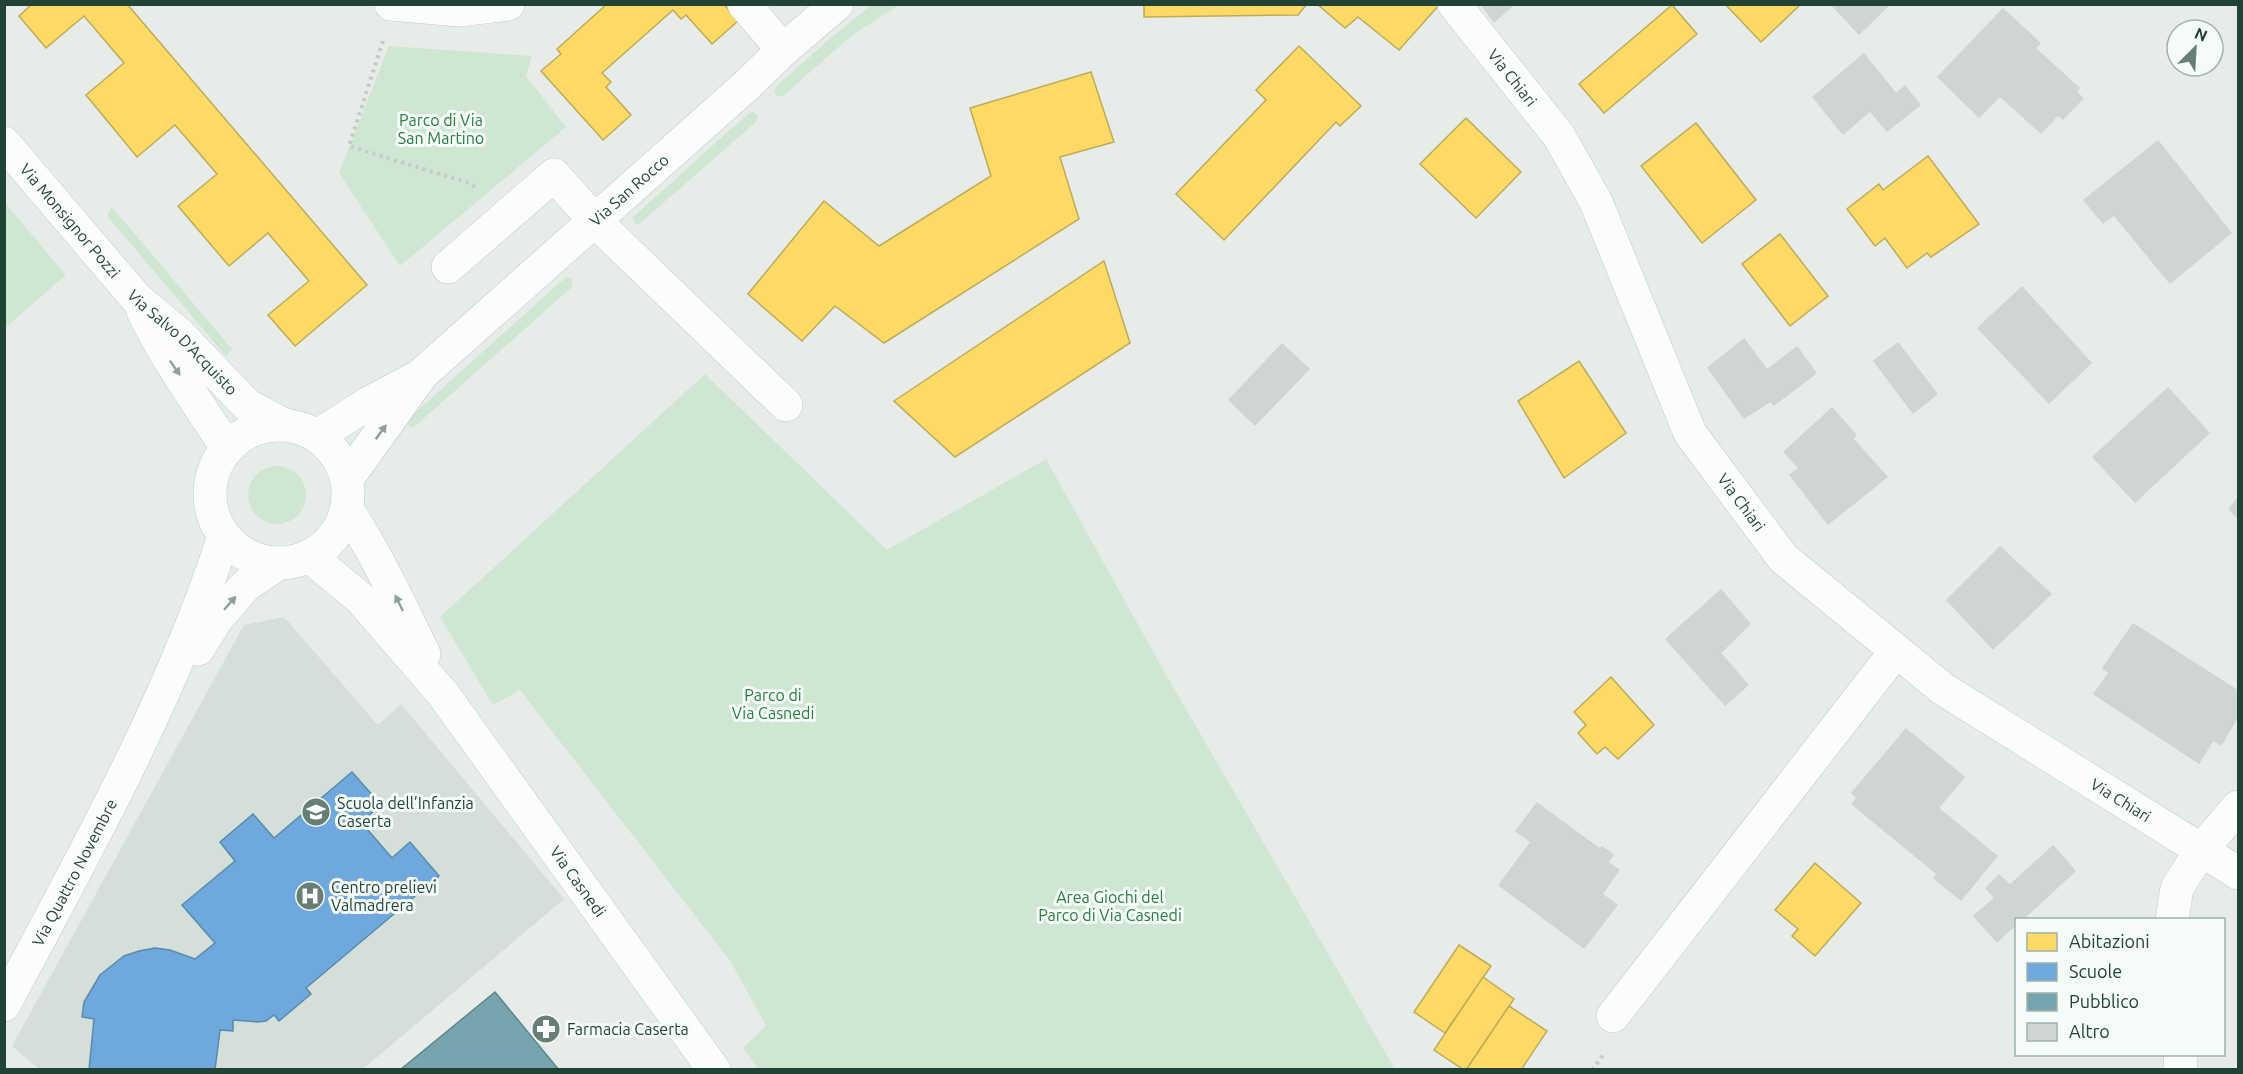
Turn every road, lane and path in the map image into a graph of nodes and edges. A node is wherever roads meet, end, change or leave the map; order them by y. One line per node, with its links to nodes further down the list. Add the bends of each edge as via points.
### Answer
1 (508, 4): 5 (street, via 459,10)
2 (744, 4): 6 (street)
3 (837, 4): 6 (street, Via San Rocco)
4 (1454, 4): 20 (street, Via Chiari, via 1559,136 1591,192 1690,432 1783,558)
5 (393, 5): 8 (path, via 349,146 472,184)
6 (783, 50): 9 (street, Via San Rocco)
7 (4, 143): 11 (street, Via Monsignor Pozzi)
8 (505, 218): 9 (street, via 554,175); 10 (street)
9 (595, 221): 12 (street, Via San Rocco); 13 (street)
10 (448, 267)
11 (137, 299): 14 (street, Via Salvo D'Acquisto, via 180,334 247,405); 16 (street, Via Salvo D'Acquisto, one-way to 16, via 161,347)
12 (422, 374): 15 (street, Via San Rocco); 17 (street, Via San Rocco, one-way to 12)
13 (786, 405)
14 (284, 424): 15 (street); 16 (street, via 243,435)
15 (317, 436): 17 (street, via 342,465)
16 (227, 448): 18 (street, via 212,476 210,491 211,507)
17 (347, 494): 19 (street, via 342,524 334,537 323,548); 21 (street, Via Casnedi, one-way to 17)
18 (224, 536): 19 (street, via 234,548 262,562); 22 (street, Via Quattro Novembre, via 199,609)
19 (294, 560): 21 (street, Via Casnedi, via 360,598); 22 (street, Via Quattro Novembre, one-way to 19, via 216,620 246,585)
20 (1896, 651): 24 (street, Via Chiari, via 1943,689); 28 (street)
21 (443, 694): 29 (street, Via Casnedi)
22 (142, 740): 27 (street, Via Quattro Novembre)
23 (2238, 807): 24 (street)
24 (2201, 850): 25 (street, Via Chiari); 26 (street, via 2177,888)
25 (2238, 873)
26 (2172, 918)
27 (4, 1005)
28 (1611, 1031): 30 (path)
29 (714, 1070)
30 (1592, 1070)

